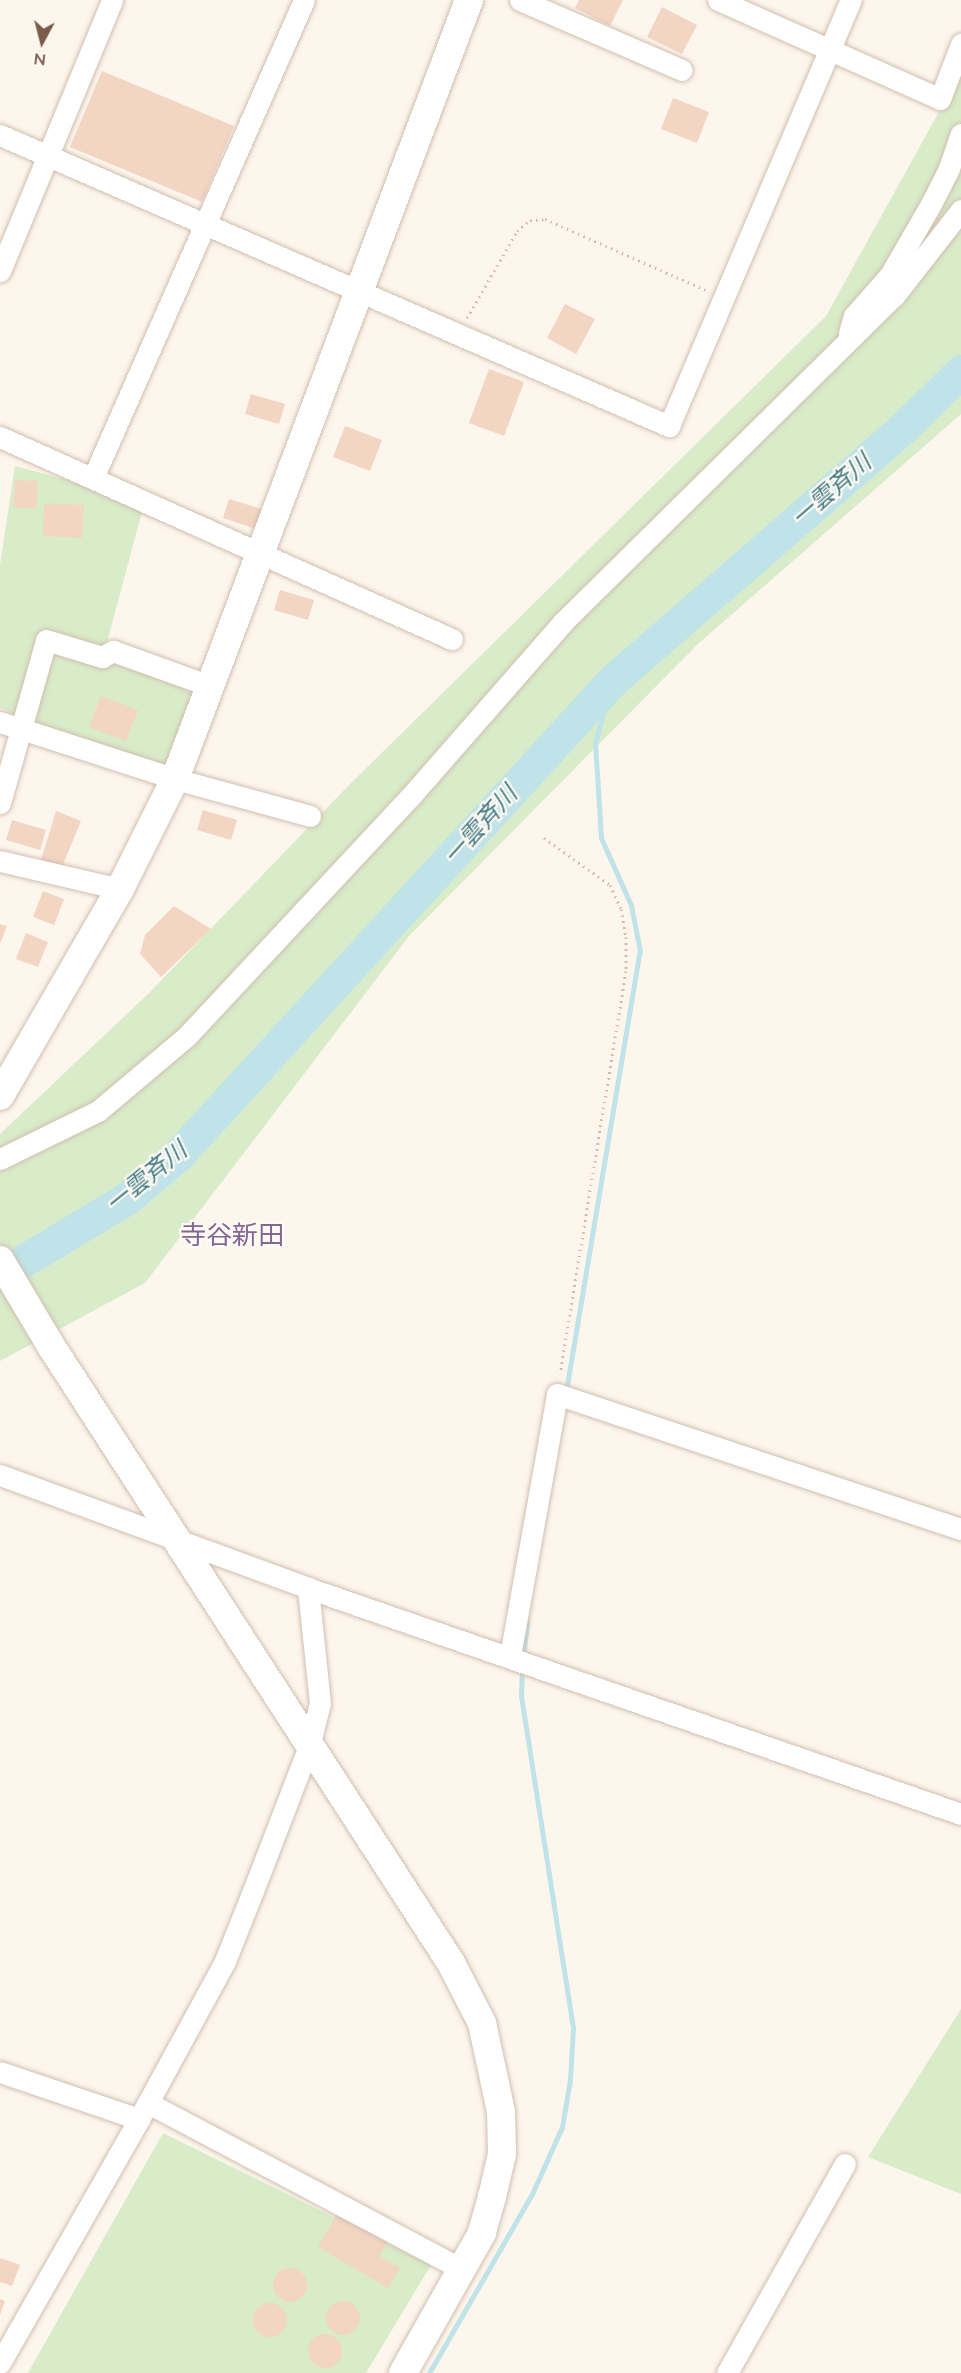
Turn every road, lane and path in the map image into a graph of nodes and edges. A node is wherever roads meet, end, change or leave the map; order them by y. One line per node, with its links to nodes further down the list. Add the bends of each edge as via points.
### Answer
1 (112, 0): 12 (street)
2 (304, 0): 14 (street)
3 (469, 0): 16 (street)
4 (520, 0): 9 (street)
5 (718, 0): 8 (street)
6 (851, 0): 8 (street)
7 (961, 44): 8 (street, via 940,99)
8 (829, 51): 17 (street)
9 (682, 70)
10 (961, 134): 19 (street, via 931,204 890,275 854,316)
11 (0, 135): 12 (street)
12 (47, 156): 14 (street); 15 (street)
13 (961, 210): 19 (street, via 894,296)
14 (205, 225): 16 (street); 21 (street)
15 (0, 271)
16 (358, 293): 18 (street); 22 (street)
17 (724, 298): 18 (path, via 546,219 530,220 517,231); 18 (street, via 669,426)
18 (456, 335)
19 (847, 342): 34 (street, via 563,622 410,797 187,1036 98,1111)
20 (0, 437): 21 (street)
21 (93, 478): 22 (street)
22 (261, 551): 23 (street); 24 (street)
23 (452, 639)
24 (210, 686): 26 (street, via 113,651 102,657 46,640); 27 (street)
25 (0, 722): 26 (street)
26 (21, 731): 27 (street); 28 (street)
27 (175, 779): 29 (street); 32 (street)
28 (0, 803)
29 (310, 816)
30 (544, 838): 36 (path, via 610,885 621,909 626,937 626,971)
31 (0, 861): 32 (street)
32 (120, 889): 33 (street)
33 (0, 1096)
34 (0, 1159)
35 (0, 1260): 39 (street, via 51,1346)
36 (556, 1394): 38 (street); 41 (street)
37 (0, 1475): 39 (street)
38 (961, 1529)
39 (177, 1539): 40 (street); 42 (street)
40 (308, 1588): 41 (street); 42 (street, via 320,1703)
41 (510, 1656): 43 (street)
42 (310, 1743): 45 (street, via 225,1961); 47 (street, via 451,1963 482,2023 501,2112 502,2154 482,2233)
43 (961, 1814)
44 (0, 2072): 45 (street)
45 (143, 2111): 47 (street); 48 (street)
46 (845, 2164): 50 (street)
47 (461, 2269): 49 (street)
48 (0, 2363)
49 (403, 2373)
50 (727, 2373)

